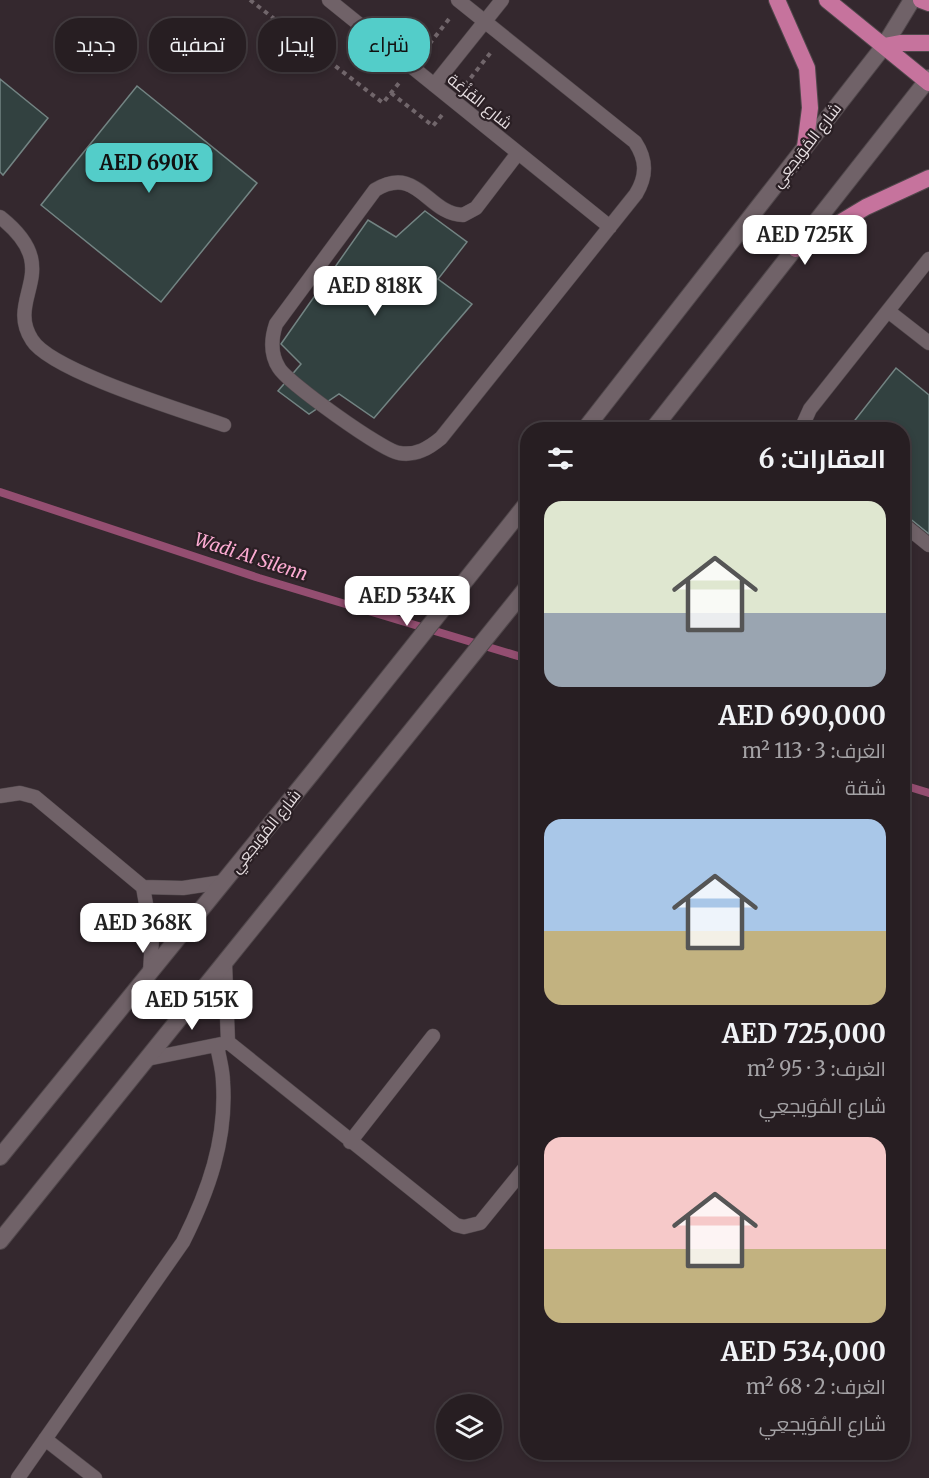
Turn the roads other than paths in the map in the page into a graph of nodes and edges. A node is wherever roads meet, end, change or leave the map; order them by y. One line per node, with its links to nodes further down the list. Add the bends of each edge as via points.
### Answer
1 (329, 0): 13 (lane, شارع الفَزْعَة)
2 (458, 0): 9 (lane)
3 (502, 0): 9 (lane)
4 (777, 0): 14 (main road, via 807,68 810,108)
5 (827, 0): 11 (main road)
6 (912, 0): 11 (street, شارع المُوَيجعِي)
7 (921, 0): 8 (main road)
8 (929, 3)
9 (485, 22): 13 (lane); 18 (lane, via 626,135 641,152 645,163 642,185)
10 (929, 43): 11 (main road)
11 (884, 46): 12 (main road); 14 (street, شارع المُوَيجعِي)
12 (928, 80): 19 (street)
13 (434, 85): 15 (lane, شارع الفَزْعَة)
14 (805, 147): 23 (street, شارع المُوَيجعِي)
15 (518, 153): 18 (lane, شارع الفَزْعَة); 18 (lane, via 476,208 463,215 449,212 406,183 385,184 375,190 276,324 274,358 286,377 388,450 410,454 432,446)
16 (929, 178): 19 (main road, via 850,215)
17 (0, 217): 26 (lane, via 29,249 33,276 26,302 26,325 42,352 69,368)
18 (610, 227)
19 (796, 249): 24 (street)
20 (929, 259): 21 (lane)
21 (888, 311): 22 (lane); 25 (lane, via 810,409)
22 (929, 343)
23 (590, 422)
24 (659, 422)
25 (804, 422)
26 (224, 425)
27 (520, 512): 32 (street, شارع المُوَيجعِي)
28 (910, 530): 29 (lane)
29 (929, 545)
30 (520, 596): 34 (street)
31 (0, 796): 33 (lane, via 20,793 35,797)
32 (223, 882): 33 (lane, via 183,888); 35 (street, شارع المُوَيجعِي)
33 (143, 887): 35 (lane, via 152,938)
34 (225, 963): 37 (lane); 38 (street)
35 (150, 973): 40 (street, شارع المُوَيجعِي)
36 (433, 1036): 39 (lane)
37 (223, 1044): 38 (lane); 39 (lane); 43 (lane, via 222,1133 196,1217 183,1242)
38 (147, 1059): 42 (street)
39 (350, 1142): 41 (lane, via 448,1220 464,1227 486,1218)
40 (0, 1157)
41 (520, 1174)
42 (0, 1241)
43 (45, 1439): 44 (lane); 45 (lane)
44 (18, 1478)
45 (95, 1478)

